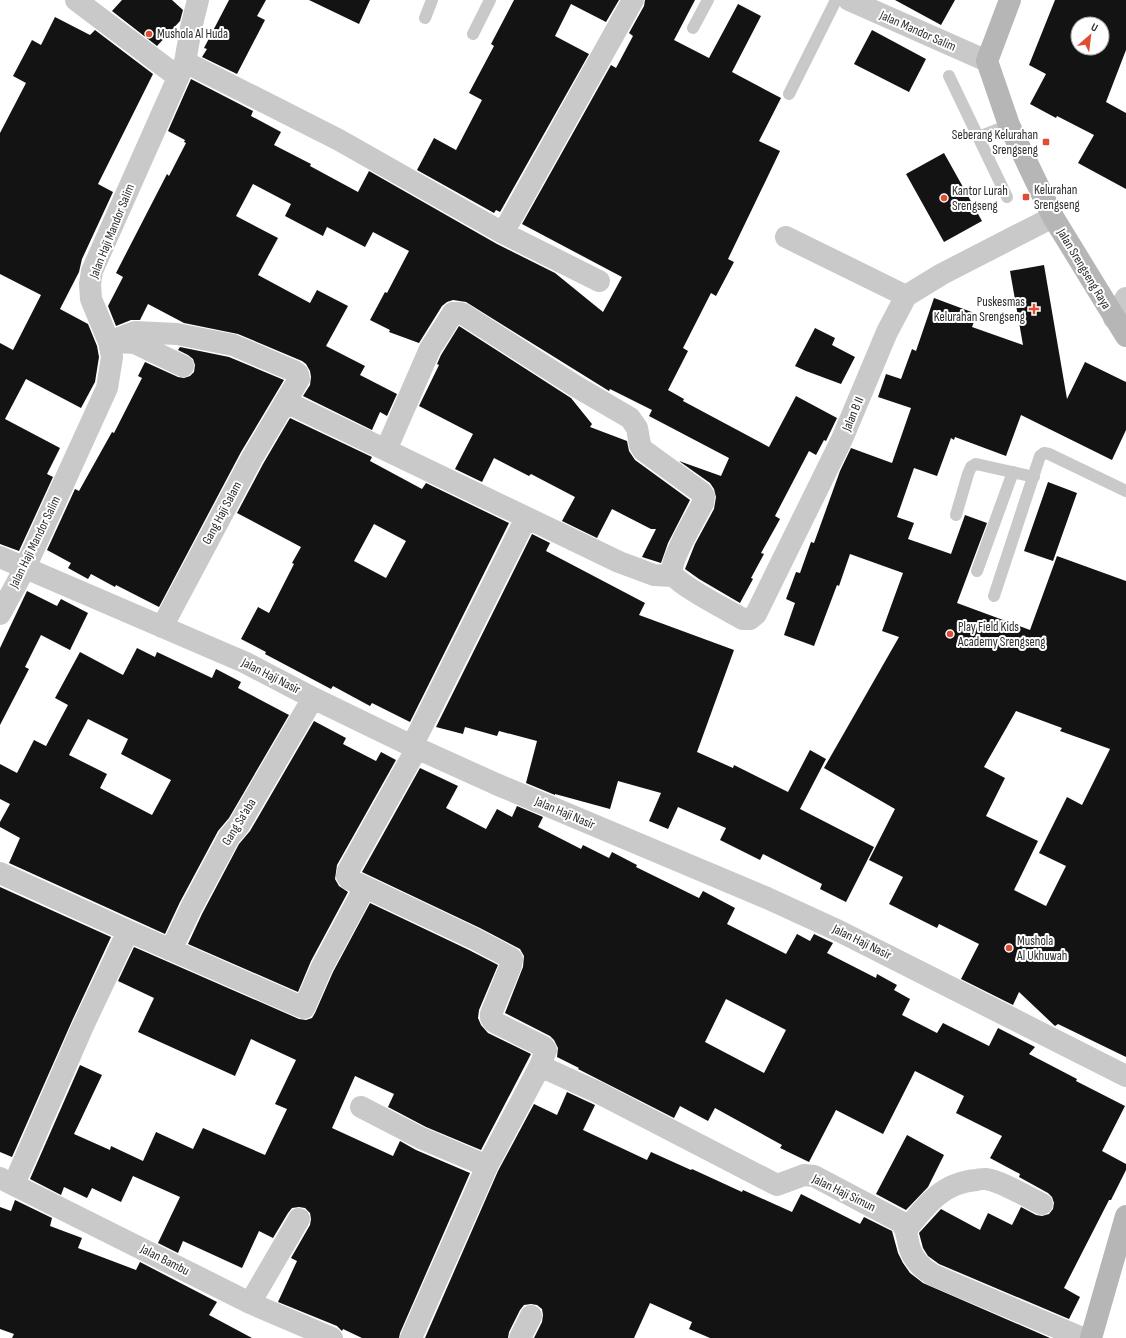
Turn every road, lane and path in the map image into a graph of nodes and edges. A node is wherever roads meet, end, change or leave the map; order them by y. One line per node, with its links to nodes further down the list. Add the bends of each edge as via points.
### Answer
1 (76, 0): 14 (street)
2 (198, 0): 14 (street, Jalan Haji Mandor Salim)
3 (432, 0): 10 (lane)
4 (490, 0): 12 (lane)
5 (633, 0): 21 (street)
6 (708, 0): 11 (lane)
7 (836, 0): 16 (lane)
8 (849, 0): 13 (street, Jalan Mandor Salim)
9 (1010, 0): 13 (main road)
10 (425, 18)
11 (693, 28)
12 (473, 34)
13 (987, 62): 17 (main road, Jalan Srengseng Raya)
14 (182, 69): 21 (street, via 339,140); 28 (street, Jalan Haji Mandor Salim, via 92,271 91,299)
15 (949, 76): 18 (lane)
16 (789, 94)
17 (1009, 125): 18 (lane); 20 (main road, Jalan Srengseng Raya)
18 (978, 137): 19 (lane)
19 (1007, 197)
20 (1053, 217): 24 (street, via 942,274); 26 (main road, Jalan Srengseng Raya)
21 (503, 233): 23 (street)
22 (786, 237): 24 (street)
23 (598, 281)
24 (906, 296): 40 (street, Jalan B II, via 887,332 842,439 756,614 750,619 743,619)
25 (1126, 298): 26 (street)
26 (1114, 318): 27 (main road, Jalan Srengseng Raya)
27 (1126, 336)
28 (109, 342): 29 (street, via 134,343); 30 (street, Gang Haji Salam, via 135,332 178,334 233,345 298,374 300,379); 38 (street, Jalan Haji Mandor Salim, via 112,357 107,388)
29 (183, 366)
30 (286, 402): 31 (street); 43 (street, Gang Haji Salam, via 252,458)
31 (386, 450): 36 (street); 40 (street, via 430,349 453,313 463,314 576,387 630,418 637,428 643,450 702,493 703,503 675,561)
32 (1013, 472): 33 (lane); 35 (lane, via 976,464 971,467); 39 (lane)
33 (1034, 477): 34 (lane, via 1040,456 1044,453); 41 (lane)
34 (1126, 491)
35 (956, 515)
36 (526, 518): 40 (street, via 619,562 654,575); 45 (street)
37 (0, 556): 38 (street, Jalan Haji Nasir)
38 (24, 568): 42 (street, Jalan Haji Mandor Salim); 43 (street, Jalan Haji Nasir)
39 (977, 571)
40 (673, 576)
41 (994, 596)
42 (0, 614)
43 (162, 627): 44 (street, Jalan Haji Nasir, via 244,662)
44 (313, 698): 45 (street, Jalan Haji Nasir); 49 (street, Gang Sa'aba, via 239,825 229,837)
45 (415, 747): 47 (street, via 348,871 349,879); 51 (street, Jalan Haji Nasir, via 839,931)
46 (0, 873): 48 (street)
47 (365, 887): 49 (street, via 322,967 304,1008); 50 (street, via 512,959 491,1018 494,1022 546,1048)
48 (128, 931): 49 (street); 54 (street)
49 (171, 950)
50 (540, 1066): 53 (street); 58 (street, Jalan Haji Simun, via 596,1092 770,1182 777,1185 804,1175 814,1176 900,1222)
51 (1126, 1076)
52 (361, 1107): 53 (street, via 421,1138)
53 (487, 1166): 62 (street)
54 (7, 1181): 59 (street, Jalan Bambu)
55 (1042, 1204): 58 (street, via 986,1179 970,1180 943,1191 927,1204)
56 (1126, 1216): 65 (main road)
57 (298, 1219): 59 (street)
58 (906, 1230): 64 (street, via 910,1249 918,1264 928,1272)
59 (250, 1303): 61 (street, Jalan Bambu)
60 (531, 1316): 63 (street)
61 (332, 1338)
62 (411, 1338)
63 (520, 1338)
64 (1082, 1338)
65 (1091, 1338)

